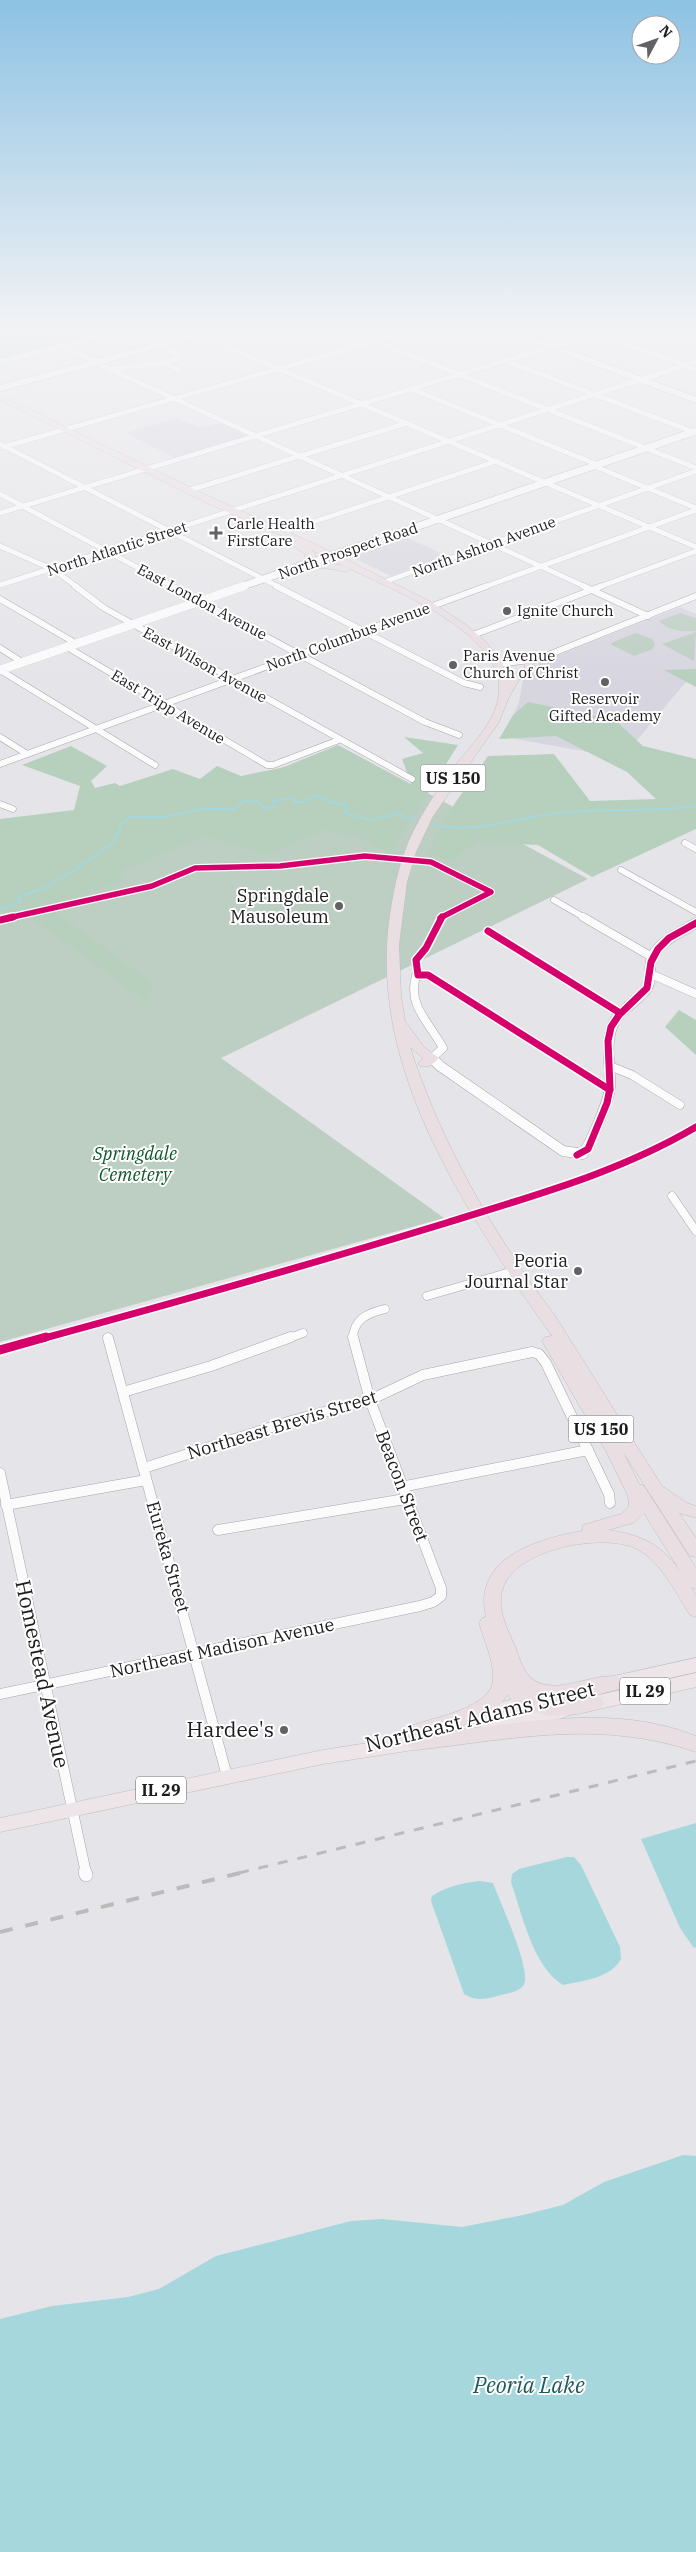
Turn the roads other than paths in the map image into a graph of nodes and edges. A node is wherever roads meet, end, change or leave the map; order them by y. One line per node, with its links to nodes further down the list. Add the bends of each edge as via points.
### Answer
1 (2, 446): 19 (street)
2 (101, 446): 15 (highway, US 150)
3 (227, 446): 15 (street)
4 (278, 446): 12 (street)
5 (332, 446): 12 (street)
6 (439, 446): 17 (street, North Atlantic Street)
7 (462, 446): 13 (street)
8 (549, 446): 14 (street)
9 (640, 446): 11 (street)
10 (651, 446): 11 (main road, North Prospect Road)
11 (645, 448): 14 (main road, North Prospect Road); 16 (street)
12 (300, 456): 17 (street); 21 (street)
13 (497, 461): 18 (street); 23 (street)
14 (596, 466): 18 (main road, North Prospect Road); 20 (street)
15 (148, 469): 19 (street); 21 (highway, US 150)
16 (696, 470): 20 (street, North Ashton Avenue)
17 (343, 476): 23 (street); 27 (street, North Atlantic Street)
18 (547, 483): 25 (street); 29 (main road, North Prospect Road)
19 (85, 488): 24 (street); 31 (street)
20 (648, 488): 25 (street, North Ashton Avenue); 26 (street)
21 (190, 490): 27 (highway, US 150)
22 (0, 494): 24 (street, East London Avenue)
23 (389, 497): 29 (street); 32 (street)
24 (24, 506): 28 (street); 38 (street, East London Avenue)
25 (600, 506): 30 (street); 33 (street, North Ashton Avenue)
26 (696, 509): 30 (street, North Columbus Avenue)
27 (234, 512): 31 (street, North Atlantic Street); 32 (highway, US 150)
28 (0, 514)
29 (439, 520): 33 (street); 36 (main road, North Prospect Road)
30 (650, 527): 35 (street); 40 (street, North Columbus Avenue)
31 (172, 532): 38 (street, North Atlantic Street); 44 (street)
32 (282, 535): 39 (highway, US 150); 43 (highway, via 311,556 307,562)
33 (492, 544): 40 (street); 45 (street, North Ashton Avenue)
34 (0, 546): 42 (street, East Wilson Avenue)
35 (696, 547)
36 (350, 550): 39 (main road, North Prospect Road); 41 (highway, via 346,557)
37 (696, 551): 47 (street)
38 (108, 552): 42 (street, North Atlantic Street); 50 (street, East London Avenue)
39 (328, 557): 41 (highway, US 150); 43 (main road, North Prospect Road)
40 (542, 567): 47 (street); 51 (street, North Columbus Avenue)
41 (349, 568): 43 (highway, via 328,565); 45 (highway, US 150); 51 (highway, US 150)
42 (54, 570): 46 (street, North Atlantic Street); 53 (street, East Wilson Avenue, via 90,599)
43 (287, 572): 44 (main road, North Prospect Road)
44 (264, 580): 50 (main road, North Prospect Road); 54 (street)
45 (384, 582): 51 (highway, US 150)
46 (0, 585)
47 (593, 591): 52 (street); 55 (street)
48 (696, 596): 52 (street)
49 (0, 599): 56 (street)
50 (200, 601): 53 (main road, North Prospect Road); 59 (street, East London Avenue)
51 (429, 608): 54 (street, North Columbus Avenue); 55 (highway, US 150)
52 (648, 616): 60 (street)
53 (133, 624): 56 (main road, North Prospect Road); 64 (street, East Wilson Avenue)
54 (364, 631): 59 (street, North Columbus Avenue); 65 (street)
55 (473, 635): 62 (highway, US 150, via 488,649)
56 (77, 644): 57 (main road, North Prospect Road)
57 (67, 647): 61 (main road, North Prospect Road); 67 (street, East Tripp Avenue)
58 (0, 648): 61 (street)
59 (300, 655): 64 (street, North Columbus Avenue); 69 (street, East London Avenue, via 440,730)
60 (529, 661): 62 (street); 66 (highway, via 530,668 515,678)
61 (22, 662): 63 (main road, North Prospect Road)
62 (497, 664): 66 (highway, US 150, via 503,679)
63 (0, 670): 68 (street)
64 (232, 680): 67 (street, North Columbus Avenue); 71 (street, East Wilson Avenue)
65 (480, 687)
66 (503, 698): 89 (highway, US 150, via 494,723 444,789 414,844 400,890 394,925)
67 (164, 704): 68 (street, North Columbus Avenue); 75 (street, East Tripp Avenue)
68 (97, 729): 72 (street, North Columbus Avenue); 74 (street)
69 (459, 735)
70 (0, 737): 72 (street)
71 (339, 740): 75 (street); 76 (street, East Wilson Avenue)
72 (27, 754): 73 (street, North Columbus Avenue)
73 (0, 764)
74 (155, 765)
75 (269, 766)
76 (412, 779)
77 (0, 804): 78 (street)
78 (13, 809)
79 (685, 843): 80 (street)
80 (696, 849)
81 (621, 870): 83 (street)
82 (554, 900): 86 (street)
83 (696, 912)
84 (696, 923): 86 (street, via 665,942)
85 (488, 931): 90 (street)
86 (652, 958): 87 (street)
87 (651, 974): 88 (street); 90 (street, via 646,990)
88 (696, 994)
89 (394, 1002): 91 (highway, via 400,1022 411,1040); 92 (highway, US 150)
90 (620, 1013): 93 (street, via 610,1030)
91 (432, 1062): 92 (highway); 94 (street, via 563,1151 577,1155 588,1149); 94 (street, via 443,1048 416,1006 414,980 421,974 471,1001)
92 (408, 1066): 98 (highway, US 150, via 440,1144)
93 (610, 1066): 94 (street); 95 (street, via 632,1075)
94 (610, 1090)
95 (680, 1105)
96 (672, 1196): 97 (street)
97 (696, 1231)
98 (514, 1271): 99 (street); 105 (highway, US 150, via 538,1319)
99 (427, 1296)
100 (385, 1309): 104 (street, Beacon Street, via 359,1319 354,1328 353,1337)
101 (303, 1333): 103 (street, via 211,1366)
102 (108, 1338): 103 (street, Eureka Street)
103 (123, 1392): 107 (street, Eureka Street)
104 (370, 1400): 106 (street, Northeast Brevis Street, via 423,1375 535,1352 546,1363); 107 (street, Northeast Brevis Street, via 291,1421); 110 (street, Beacon Street)
105 (621, 1449): 114 (highway, via 661,1491 681,1507); 116 (highway, US 150); 117 (highway, US 150); 120 (highway, via 637,1498 636,1512 622,1522 531,1543 509,1555 497,1566 486,1584 484,1602)
106 (588, 1450): 110 (street); 112 (street, via 609,1494)
107 (144, 1468): 109 (street, Eureka Street)
108 (0, 1473): 113 (street, Homestead Avenue)
109 (146, 1480): 113 (street); 121 (street, Eureka Street)
110 (402, 1488): 111 (street, Beacon Street)
111 (405, 1498): 115 (street); 118 (street, Beacon Street, via 441,1588)
112 (610, 1503)
113 (6, 1505): 125 (street, Homestead Avenue)
114 (696, 1512)
115 (218, 1530)
116 (696, 1551)
117 (696, 1582)
118 (441, 1596): 121 (street, Northeast Madison Avenue, via 416,1607)
119 (696, 1610): 124 (highway, via 664,1562 646,1546 626,1538 599,1535 569,1541 533,1550 511,1563 494,1586 492,1605 504,1643 521,1680 544,1691)
120 (488, 1622): 127 (highway, via 513,1689); 129 (highway, via 503,1682 500,1691 476,1711)
121 (194, 1654): 125 (street, Northeast Madison Avenue); 131 (street, Eureka Street)
122 (696, 1665): 124 (main road, Northeast Adams Street / IL 29)
123 (696, 1680): 128 (main road, Northeast Adams Street / IL 29)
124 (615, 1683): 127 (main road, Northeast Adams Street / IL 29)
125 (44, 1685): 126 (street, Northeast Madison Avenue); 132 (street, Homestead Avenue)
126 (0, 1694)
127 (529, 1703): 128 (highway, via 563,1708); 129 (main road, Northeast Adams Street / IL 29)
128 (595, 1703): 129 (main road, Northeast Adams Street / IL 29, via 466,1734)
129 (417, 1737): 130 (highway, via 569,1725 616,1726 678,1737); 131 (main road, Northeast Adams Street / IL 29)
130 (696, 1744)
131 (227, 1776): 132 (main road, Northeast Adams Street / IL 29)
132 (70, 1809): 133 (main road, Northeast Adams Street / IL 29); 134 (street, Homestead Avenue)
133 (0, 1825)
134 (86, 1875)

